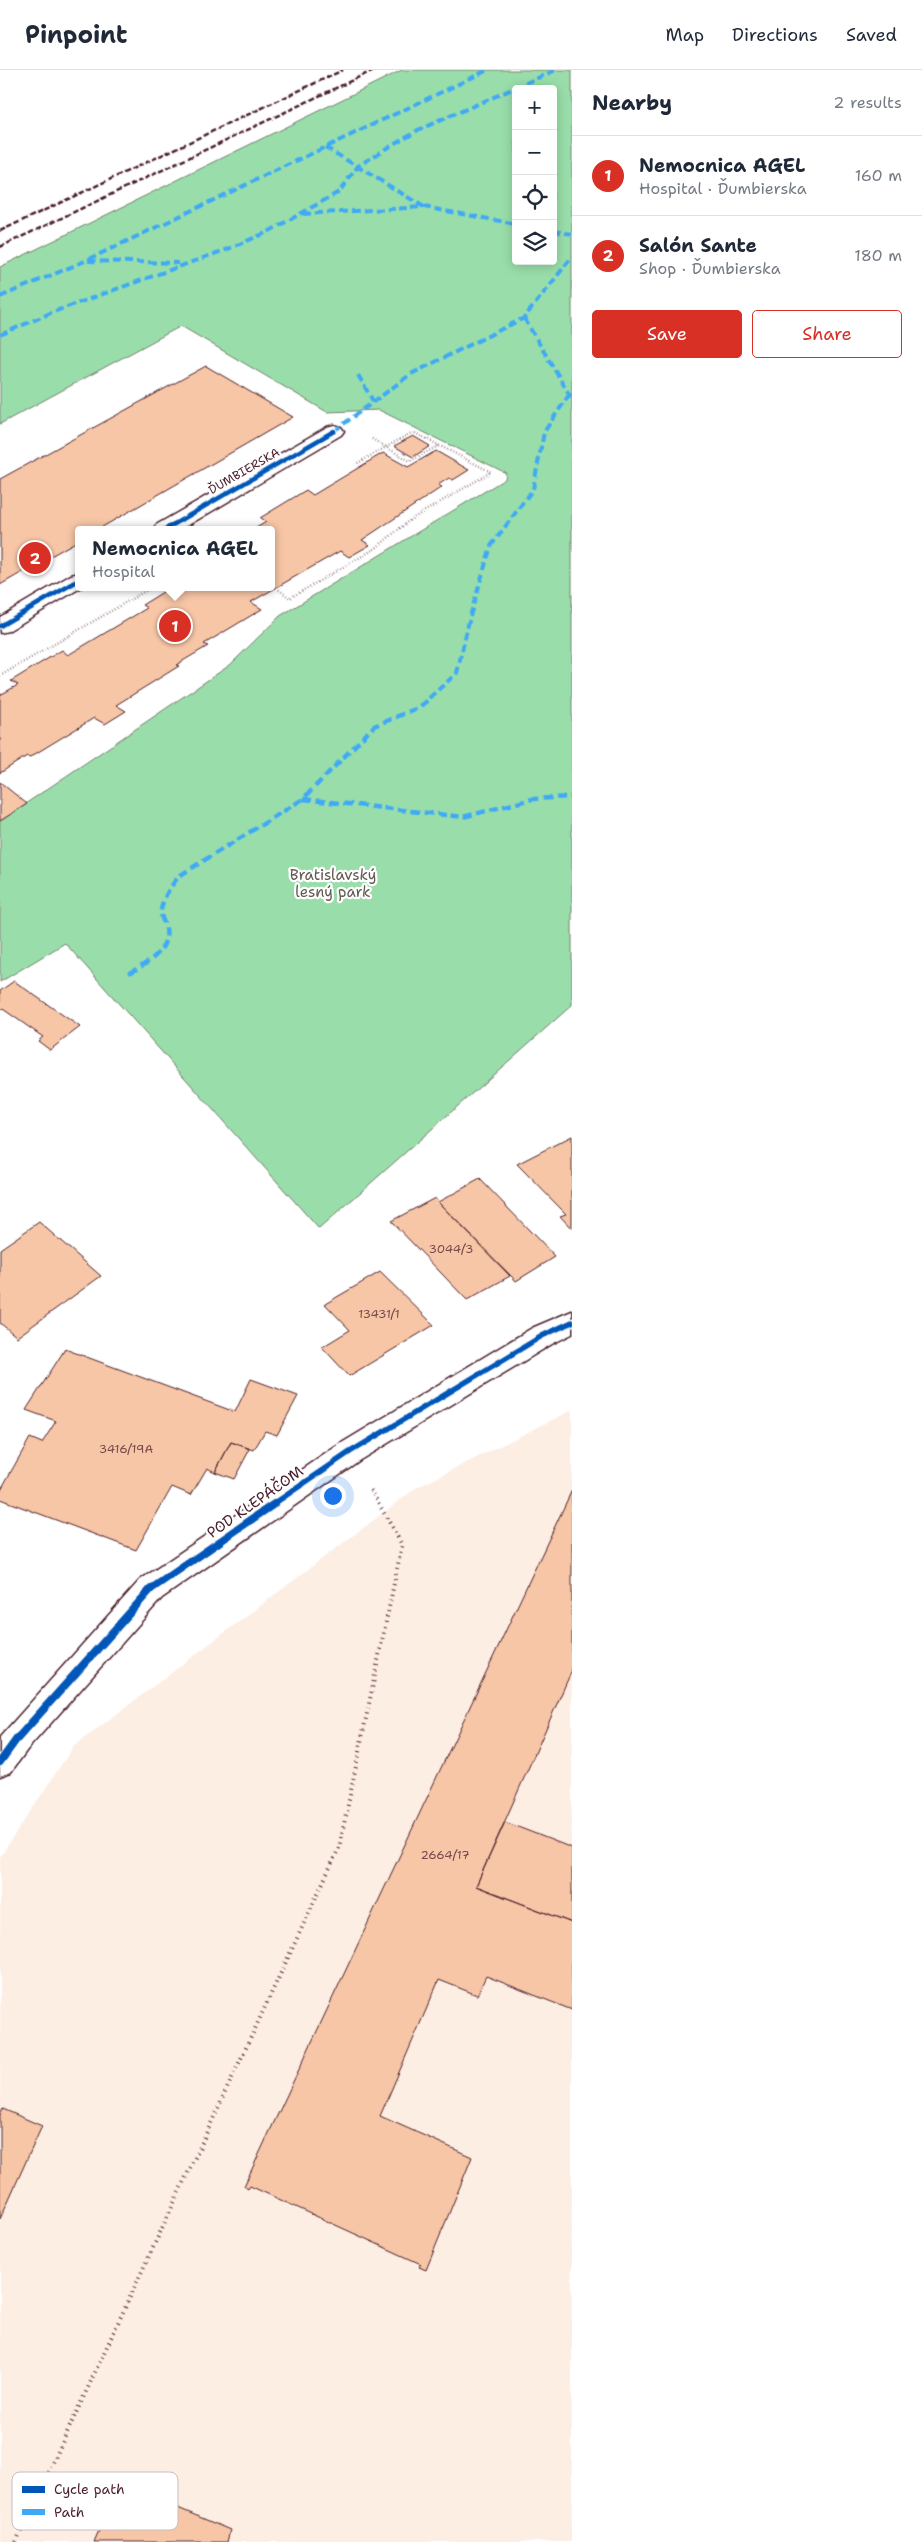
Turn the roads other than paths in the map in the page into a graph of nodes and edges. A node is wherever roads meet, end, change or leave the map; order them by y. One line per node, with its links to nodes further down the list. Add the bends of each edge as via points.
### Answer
1 (334, 431): 2 (street, ĎUMBIERSKA)
2 (171, 526)
3 (75, 582): 4 (street)
4 (0, 626)
5 (572, 1322): 6 (street, POD KLEPÁČOM, via 542,1336 350,1452 151,1589)
6 (0, 1762)

